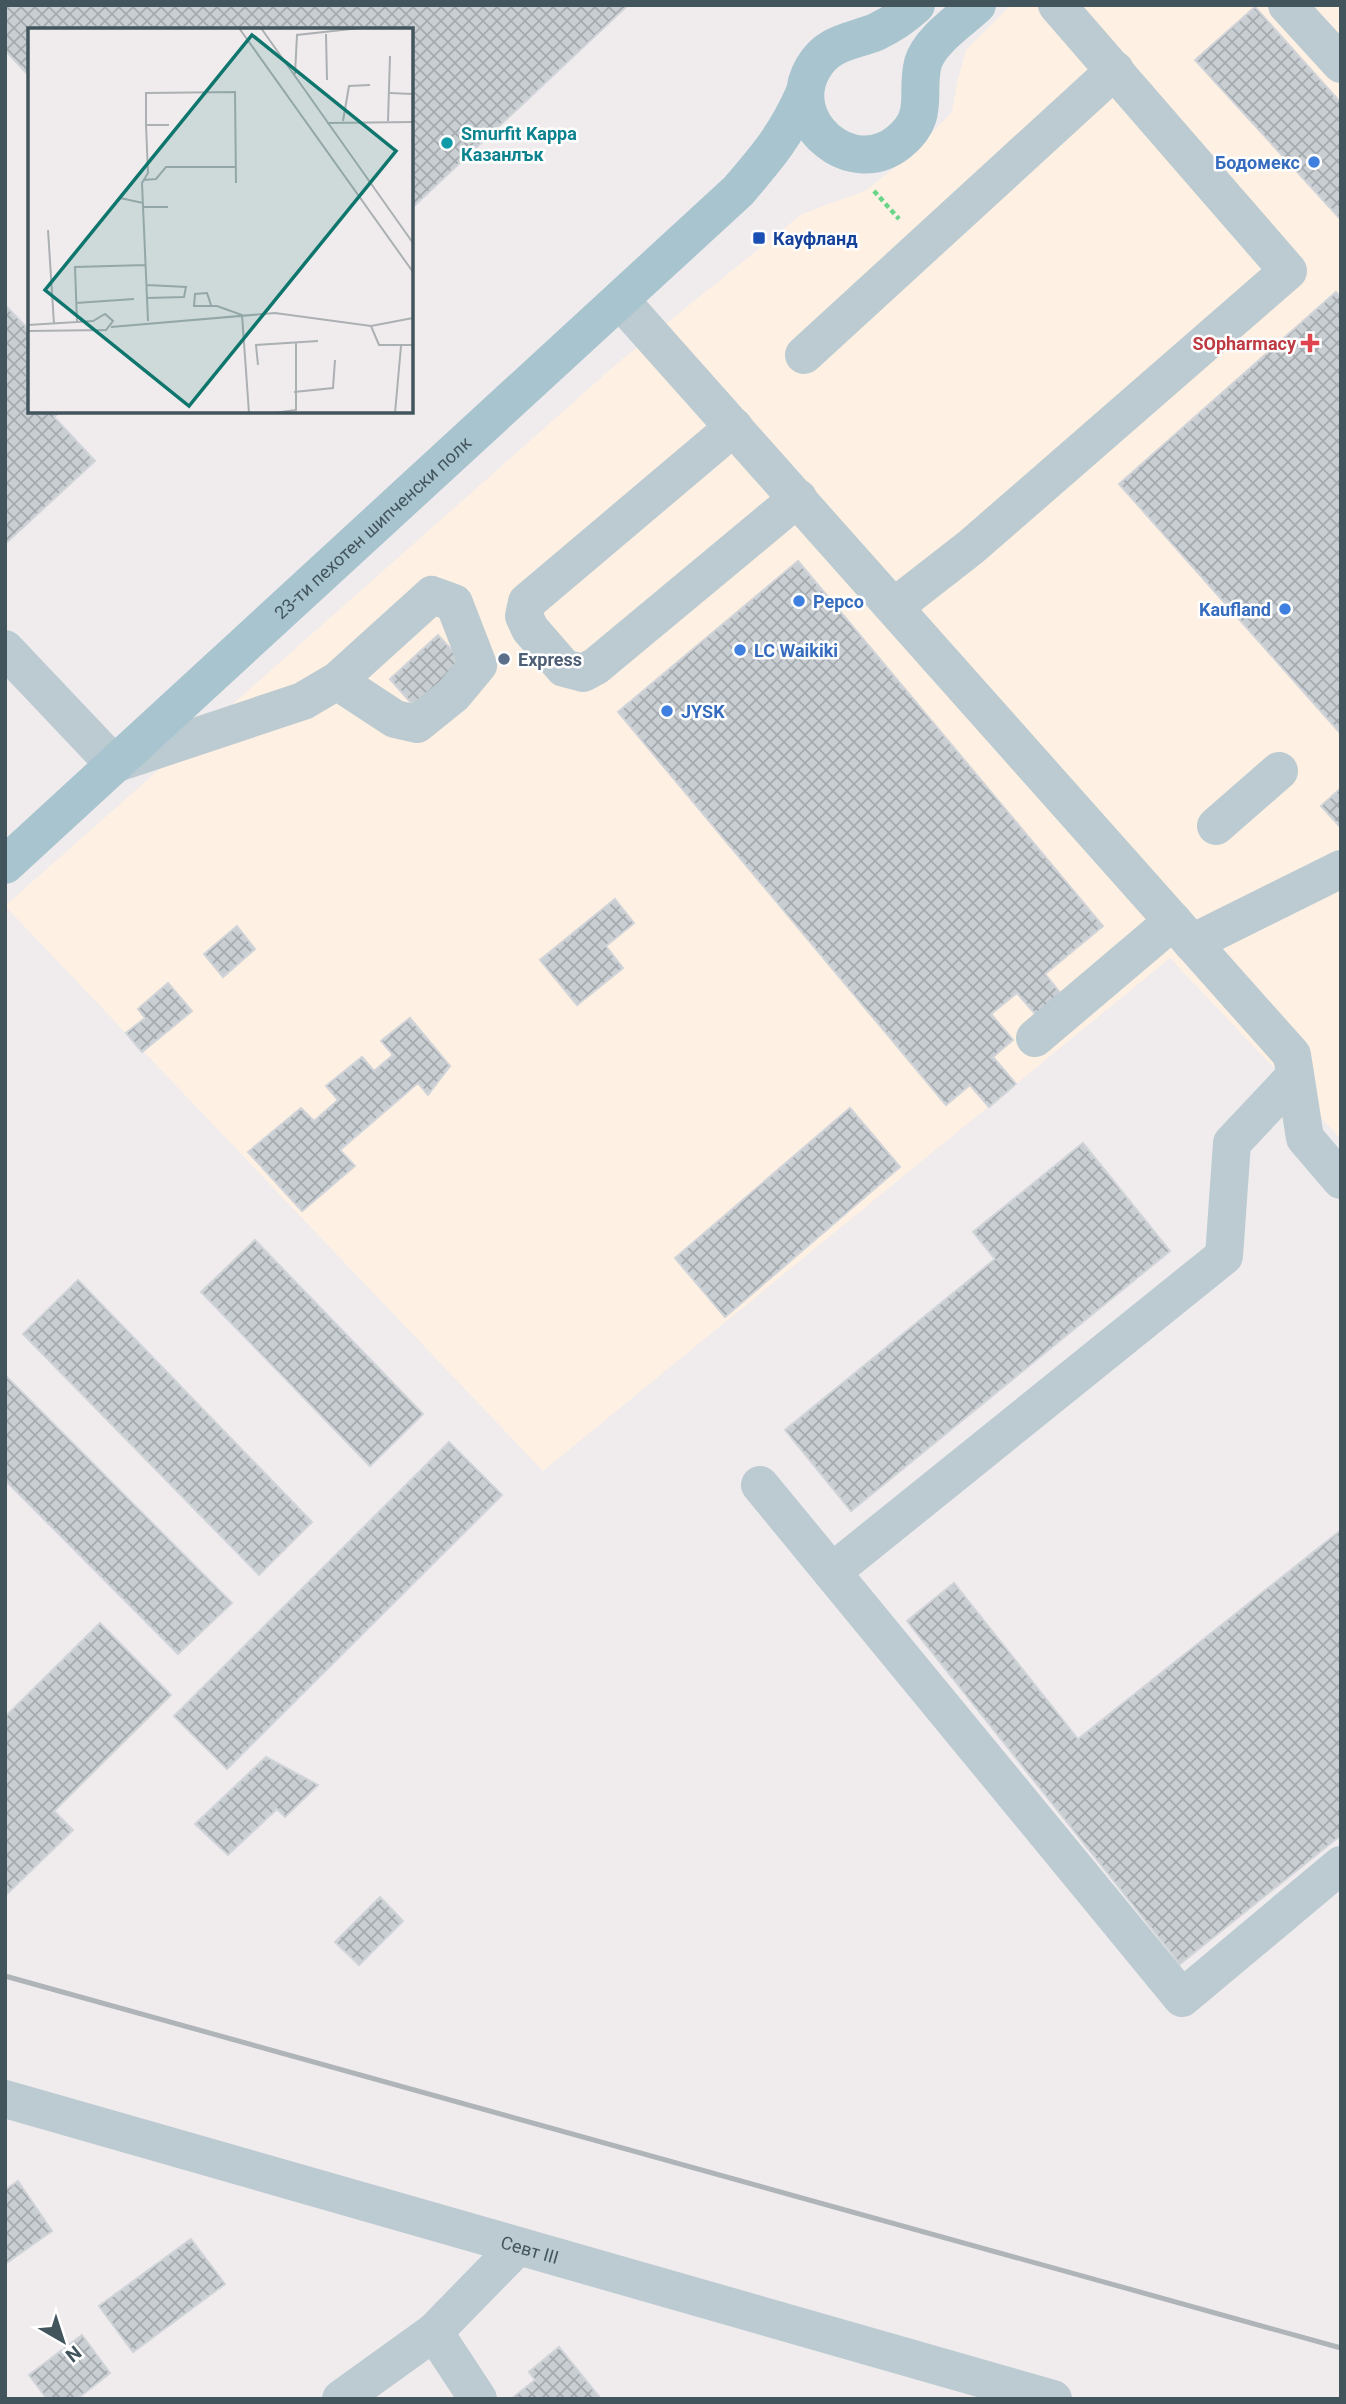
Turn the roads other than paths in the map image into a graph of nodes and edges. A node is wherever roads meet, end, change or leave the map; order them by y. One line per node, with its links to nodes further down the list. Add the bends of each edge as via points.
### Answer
1 (916, 5): 7 (main road, 23-ти пехотен шипченски полк, via 893,23 832,47 814,66)
2 (977, 5): 8 (main road, 23-ти пехотен шипченски полк, via 932,47 923,62 920,109 908,133 887,150)
3 (1057, 5): 6 (street)
4 (1287, 5): 5 (street)
5 (1341, 64)
6 (1115, 70): 11 (street); 14 (street, via 1288,271 971,547)
7 (805, 92): 8 (main road, via 811,123 820,136); 9 (main road, 23-ти пехотен шипченски полк, via 780,141)
8 (847, 152): 9 (main road, 23-ти пехотен шипченски полк, via 800,156)
9 (738, 191): 10 (main road, 23-ти пехотен шипченски полк)
10 (620, 300): 12 (street); 17 (main road, 23-ти пехотен шипченски полк)
11 (804, 355)
12 (734, 427): 13 (street); 13 (street, via 527,602 524,616 530,629 564,668 583,673 596,666)
13 (798, 498): 14 (street)
14 (894, 607): 22 (street)
15 (5, 649): 17 (street)
16 (337, 681): 17 (street, via 303,701)
17 (114, 764): 20 (main road, 23-ти пехотен шипченски полк)
18 (1279, 771): 19 (street)
19 (1216, 826)
20 (5, 865)
21 (1341, 869): 22 (street)
22 (1183, 932): 23 (street); 24 (street)
23 (1035, 1038)
24 (1293, 1065): 25 (street, via 1305,1138); 27 (street, via 1232,1143 1224,1256)
25 (1341, 1180)
26 (760, 1485): 27 (street)
27 (832, 1572): 28 (street, via 1182,1998)
28 (1341, 1865)
29 (5, 2099): 30 (street, Севт III)
30 (518, 2246): 31 (street); 32 (street, Севт III)
31 (434, 2332): 33 (street); 34 (street)
32 (902, 2356): 35 (street); 36 (street, Севт III)
33 (341, 2399)
34 (478, 2399)
35 (948, 2399)
36 (1053, 2399)

